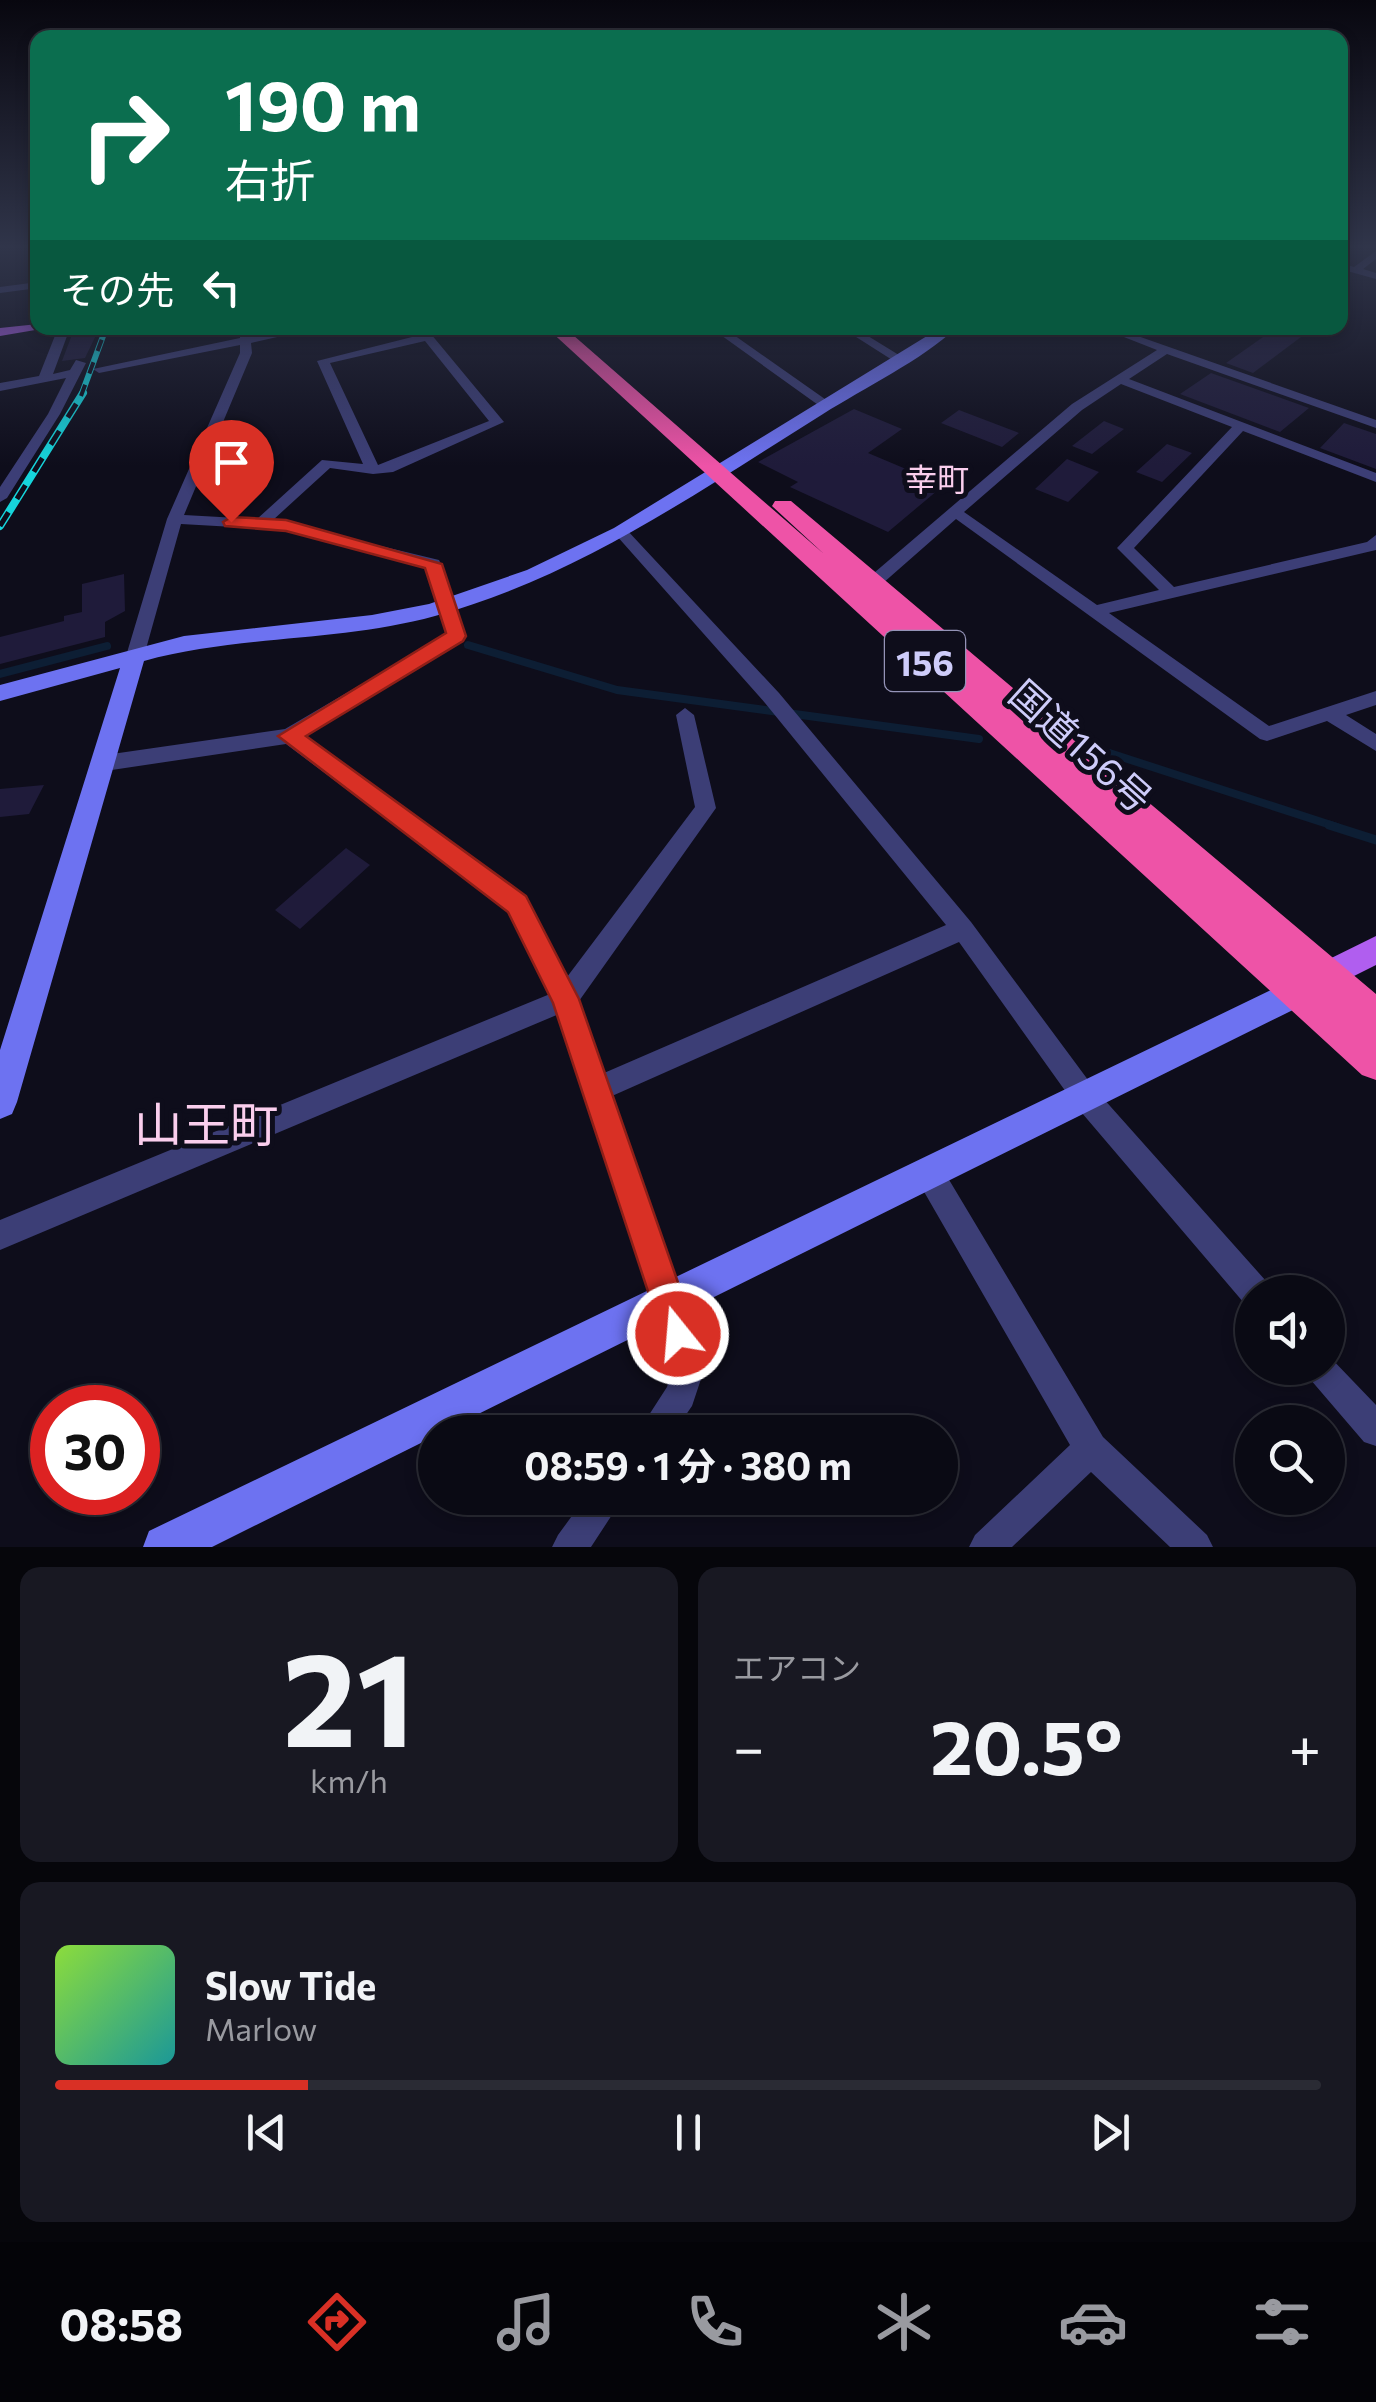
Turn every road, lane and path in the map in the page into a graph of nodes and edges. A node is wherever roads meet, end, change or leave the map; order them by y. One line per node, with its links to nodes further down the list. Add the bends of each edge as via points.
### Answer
1 (30, 329): 2 (main road)
2 (0, 332)
3 (61, 335): 17 (street)
4 (242, 335): 16 (street)
5 (246, 335): 28 (street)
6 (413, 335): 24 (street, via 322,361)
7 (426, 335): 24 (street, via 497,422)
8 (564, 335): 23 (highway, 国道156号 / 156)
9 (584, 335): 23 (highway, 国道156号 / 156)
10 (726, 335): 20 (street)
11 (860, 335): 15 (street)
12 (938, 335): 15 (street)
13 (1126, 335): 14 (street)
14 (1166, 349): 18 (street); 21 (street)
15 (901, 360): 20 (street)
16 (99, 369)
17 (44, 380): 19 (street); 26 (street, via 78,368)
18 (1120, 380): 22 (street); 27 (street, via 1077,407)
19 (0, 387)
20 (826, 404): 23 (street)
21 (1376, 424)
22 (1241, 426): 25 (street); 33 (street, via 1125,548)
23 (725, 466): 30 (street); 32 (highway, 国道156号 / 156)
24 (374, 470): 29 (street, via 327,463)
25 (1376, 478)
26 (0, 498)
27 (955, 512): 32 (street); 35 (street)
28 (174, 519): 29 (street); 36 (street)
29 (260, 524): 34 (street, via 353,540 433,564)
30 (621, 532): 34 (street, via 534,575); 44 (street, via 772,698)
31 (1375, 544): 33 (street)
32 (864, 590): 46 (highway, 国道156号 / 156)
33 (1171, 593): 35 (street)
34 (448, 606): 36 (street); 41 (street, via 456,636)
35 (1094, 610): 39 (street, via 1266,734)
36 (135, 656): 37 (street); 43 (street)
37 (0, 693)
38 (1376, 698): 39 (street)
39 (1329, 713): 42 (street)
40 (685, 715): 47 (street, via 706,808)
41 (289, 736): 43 (street); 47 (street, via 517,904)
42 (1376, 744)
43 (106, 763): 52 (street)
44 (963, 928): 50 (street); 51 (street)
45 (1376, 950): 46 (main road)
46 (1311, 984): 48 (highway, 国道156号 / 156); 49 (highway, 国道156号 / 156); 51 (street)
47 (566, 999): 50 (street); 54 (street)
48 (1376, 1018)
49 (1376, 1062)
50 (596, 1090): 56 (street)
51 (1084, 1097): 53 (street); 55 (street)
52 (0, 1102)
53 (929, 1173): 56 (street); 60 (street)
54 (0, 1234)
55 (1241, 1275)
56 (668, 1301): 58 (street, via 689,1367); 62 (street)
57 (1336, 1385): 59 (street)
58 (666, 1415)
59 (1376, 1430)
60 (1091, 1449): 64 (street); 65 (street)
61 (594, 1515): 63 (street)
62 (165, 1547)
63 (570, 1547)
64 (987, 1547)
65 (1195, 1547)

